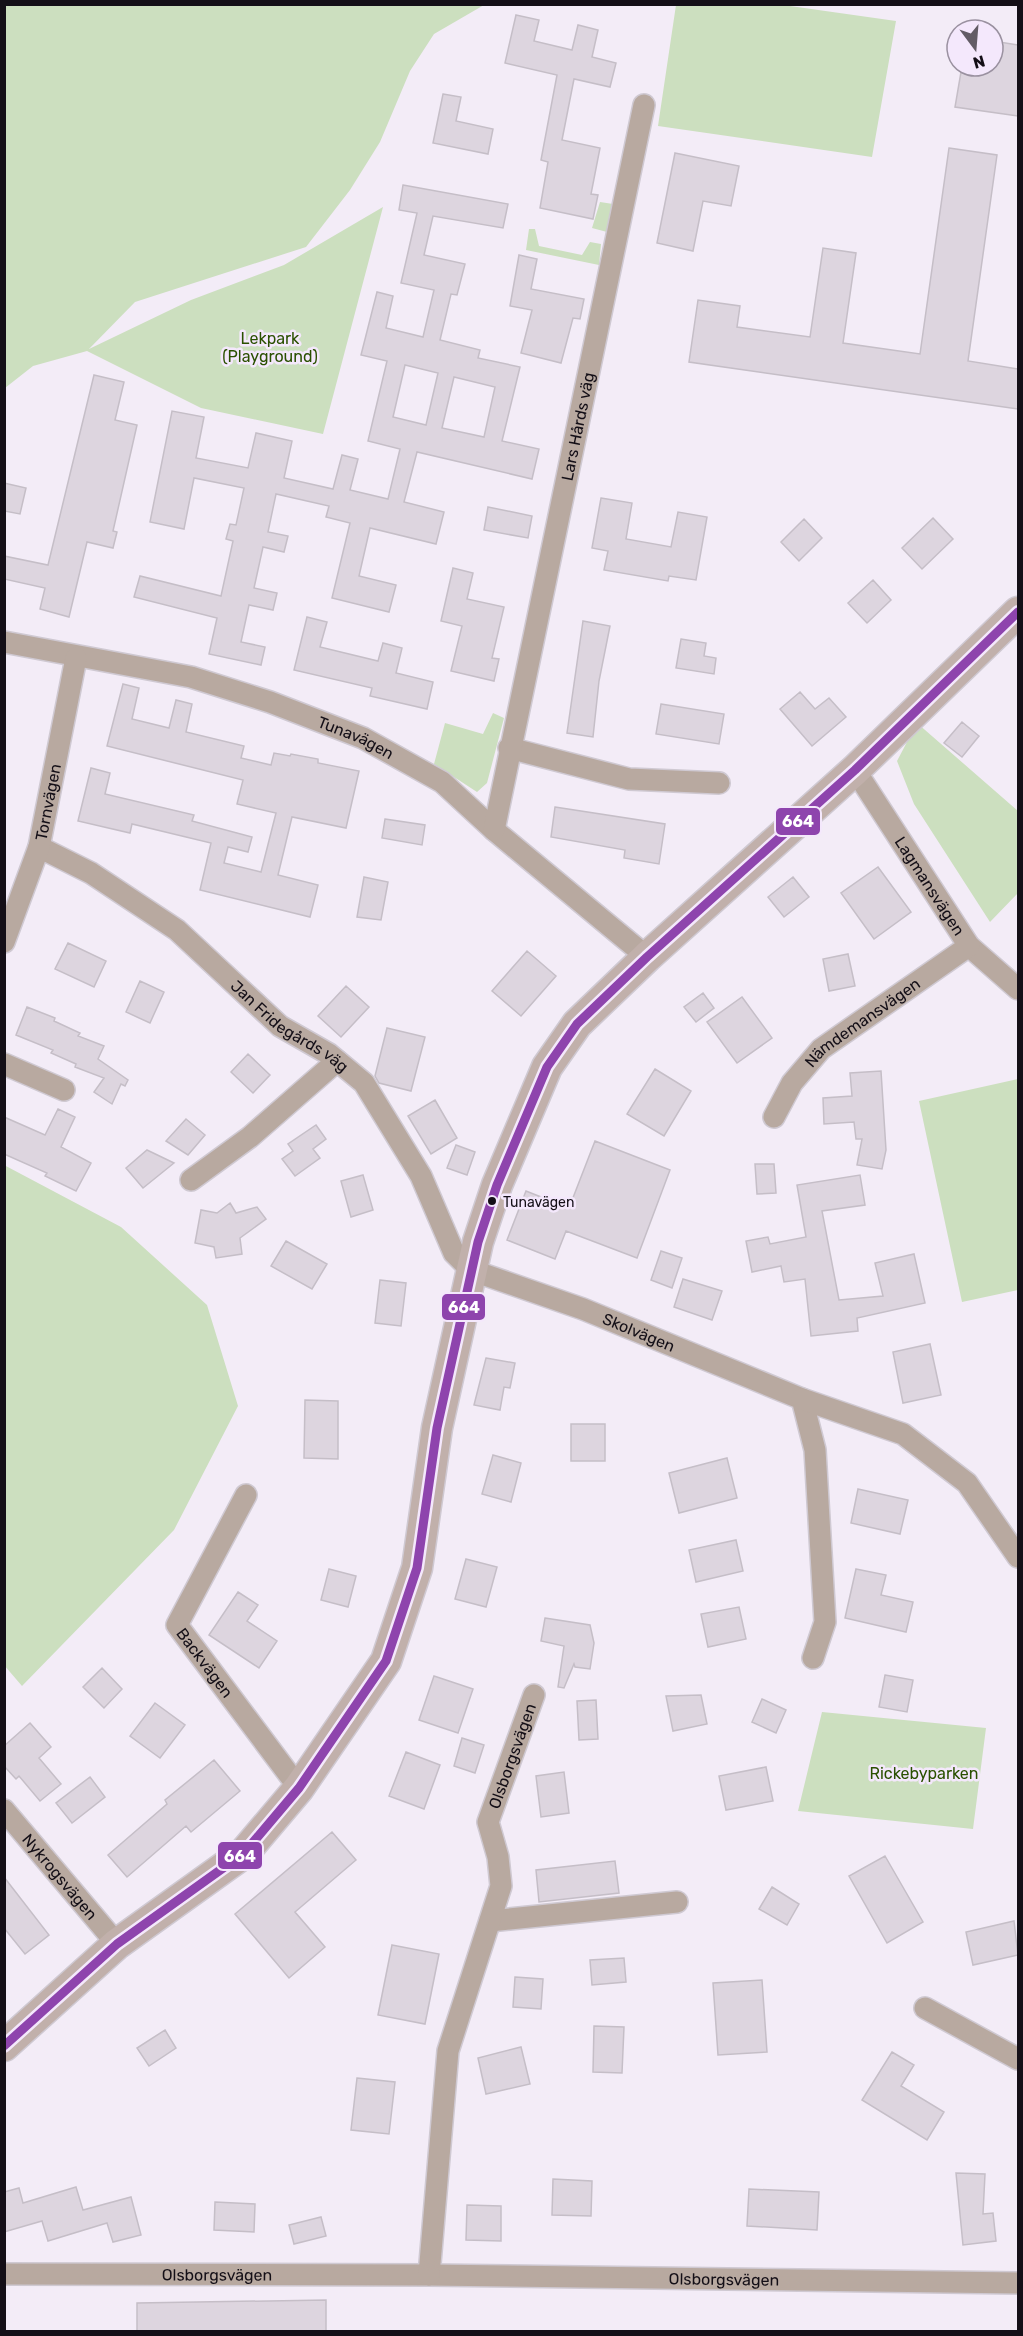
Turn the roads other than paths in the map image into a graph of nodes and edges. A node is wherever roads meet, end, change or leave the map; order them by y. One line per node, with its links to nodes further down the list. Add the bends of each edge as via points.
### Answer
1 (644, 105): 5 (street, Lars Hårds väg)
2 (1018, 612): 6 (street)
3 (4, 642): 4 (street, Tunavägen)
4 (76, 658): 8 (street, Tunavägen, via 191,677 363,738 442,782); 9 (street, Tornvägen)
5 (510, 748): 7 (street, via 629,778); 8 (street, Lars Hårds väg)
6 (855, 770): 11 (street, Lagmansvägen); 12 (street)
7 (719, 783)
8 (494, 830): 12 (street, Tunavägen)
9 (39, 847): 10 (street, Tornvägen); 14 (street, Jan Fridegårds väg, via 91,873 177,930 280,1026)
10 (4, 942)
11 (969, 946): 13 (street, Lagmansvägen); 17 (street, Nämdemansvägen, via 821,1049 792,1083)
12 (647, 957): 19 (street, via 577,1024 547,1067 497,1185)
13 (1018, 989)
14 (337, 1061): 18 (street, via 250,1137); 19 (street, Jan Fridegårds väg, via 364,1083 421,1176 454,1252)
15 (4, 1064): 16 (street)
16 (64, 1090)
17 (774, 1117)
18 (191, 1180)
19 (471, 1270): 20 (street, Skolvägen, via 583,1309); 25 (street, via 437,1428 414,1578 386,1661)
20 (802, 1399): 22 (street, Skolvägen, via 903,1434 967,1483); 23 (street, via 815,1450 825,1622)
21 (246, 1496): 25 (street, Backvägen, via 177,1625)
22 (1018, 1557)
23 (813, 1658)
24 (534, 1695): 28 (street, Olsborgsvägen, via 488,1822 501,1886)
25 (299, 1788): 29 (street, via 244,1853)
26 (4, 1810): 29 (street, Nykrogsvägen)
27 (677, 1902): 28 (street)
28 (490, 1921): 34 (street, Olsborgsvägen, via 448,2050)
29 (117, 1944): 31 (street)
30 (925, 2008): 32 (street)
31 (4, 2046)
32 (1018, 2059)
33 (4, 2274): 34 (street, Olsborgsvägen)
34 (429, 2275): 35 (street, Olsborgsvägen)
35 (1018, 2283)

